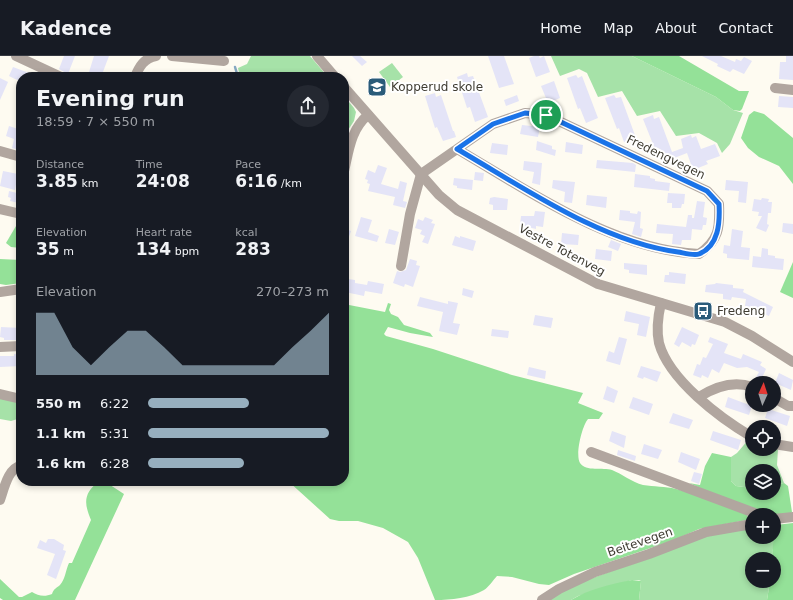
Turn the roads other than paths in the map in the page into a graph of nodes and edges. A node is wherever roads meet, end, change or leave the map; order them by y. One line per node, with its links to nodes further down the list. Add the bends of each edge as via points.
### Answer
1 (16, 56): 6 (street)
2 (156, 56): 7 (street, via 145,60)
3 (172, 56): 5 (street)
4 (317, 56): 8 (street)
5 (224, 60)
6 (50, 72)
7 (137, 72)
8 (331, 72)
9 (775, 88): 10 (street)
10 (793, 90)
11 (349, 93): 12 (street, Vestre Totenveg)
12 (370, 118): 13 (street, via 354,134); 17 (street, Vestre Totenveg)
13 (349, 146)
14 (457, 149): 14 (street, Fredengvegen, via 493,124 525,113 546,115 707,191 719,204 720,223 716,236 709,247 698,254 669,251 629,240 575,216); 17 (street, Fredengvegen)
15 (0, 151): 16 (street)
16 (16, 156)
17 (420, 174): 20 (street); 23 (street, Vestre Totenveg, via 439,195 473,219 598,284)
18 (0, 209): 19 (street)
19 (16, 213)
20 (401, 266)
21 (16, 290): 22 (street)
22 (0, 292)
23 (661, 303): 26 (street, Vestre Totenveg, via 736,327); 29 (street, via 657,328 659,343 677,375)
24 (16, 346): 25 (street)
25 (0, 347)
26 (793, 362)
27 (745, 385): 29 (street, via 738,383 710,390)
28 (0, 394): 30 (street)
29 (699, 397): 33 (street)
30 (16, 398)
31 (781, 402): 32 (street)
32 (793, 406)
33 (745, 433)
34 (781, 445): 35 (street)
35 (793, 447)
36 (591, 452): 39 (street)
37 (16, 468): 38 (street, via 10,474)
38 (0, 500)
39 (745, 509)
40 (793, 517): 41 (street)
41 (781, 518)
42 (745, 525): 43 (street, Beitevegen, via 706,532 595,572)
43 (542, 600)

